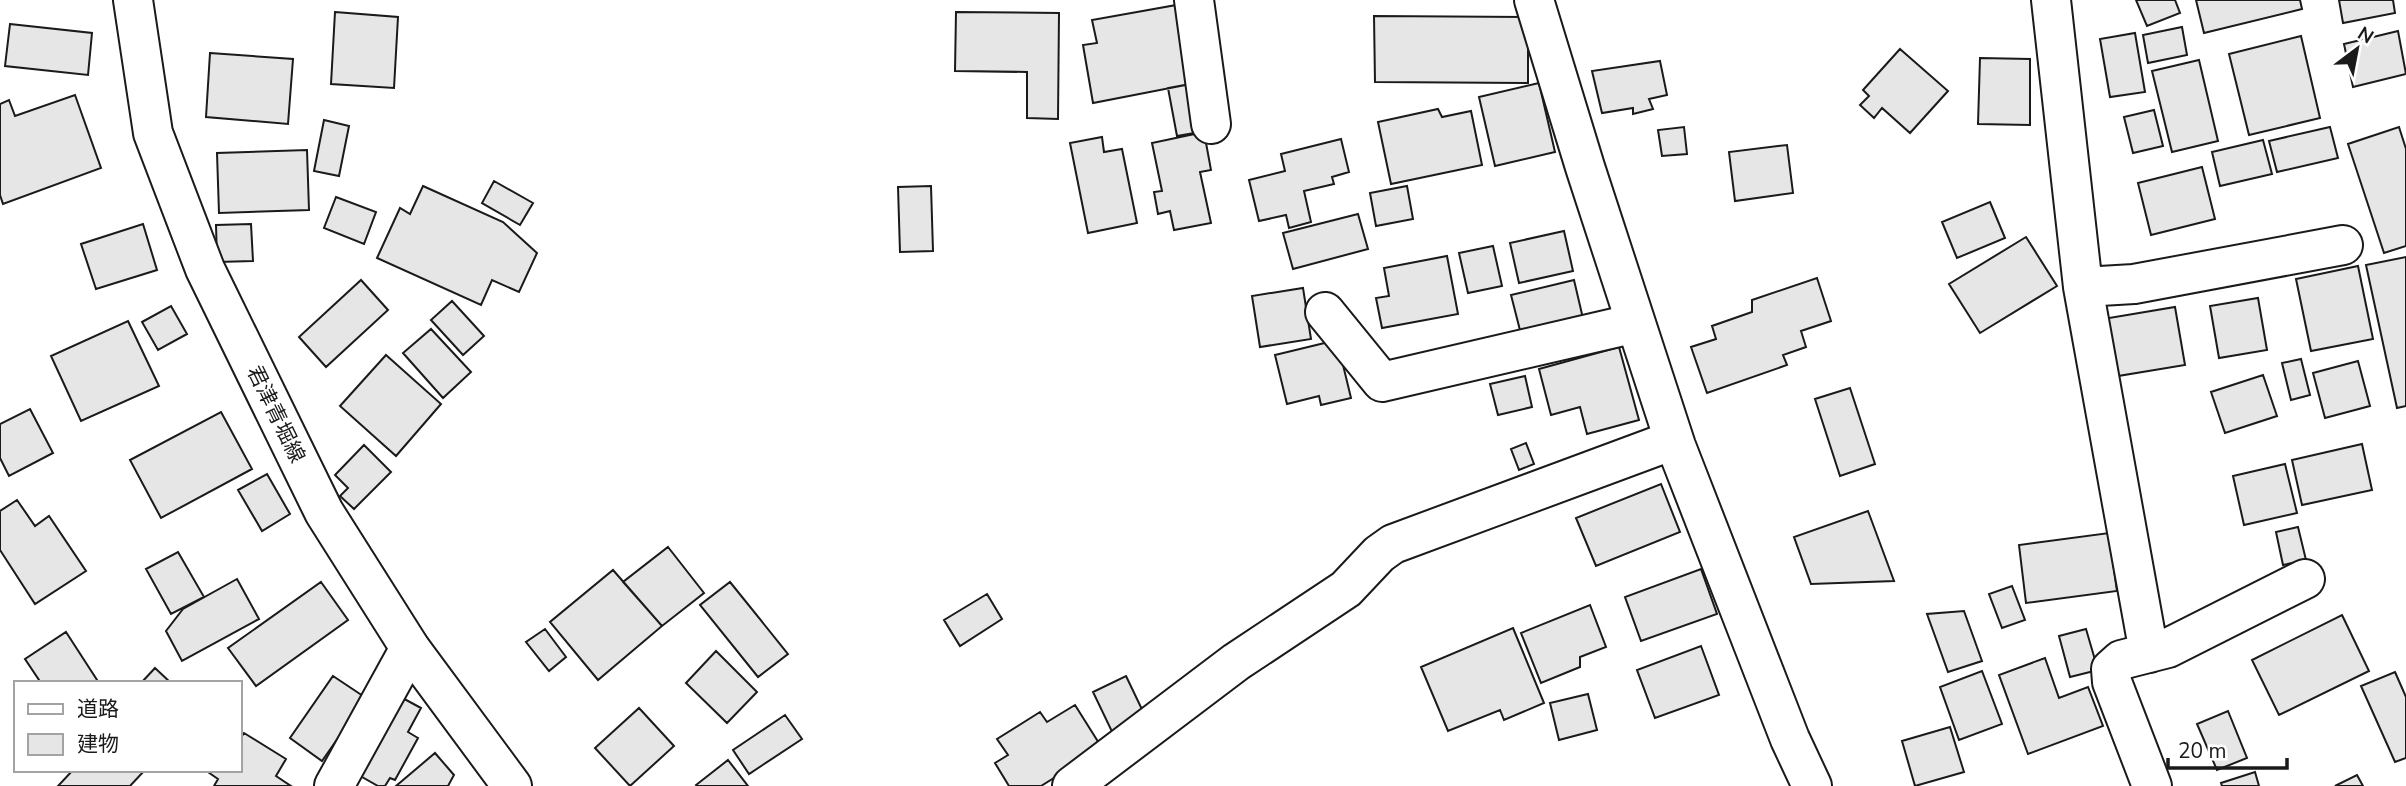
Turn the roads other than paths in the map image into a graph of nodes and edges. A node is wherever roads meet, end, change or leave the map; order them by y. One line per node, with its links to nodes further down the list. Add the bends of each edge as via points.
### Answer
1 (133, 0): 12 (street, 君津青堀線, via 153,133 205,269 324,512)
2 (1194, 0): 5 (street)
3 (1534, 0): 9 (street)
4 (2051, 0): 7 (street)
5 (1212, 124)
6 (2343, 245): 7 (street, via 2134,284)
7 (2083, 287): 13 (street)
8 (1325, 312): 9 (street, via 1382,382)
9 (1636, 323): 10 (street)
10 (1676, 446): 17 (street, via 1660,444 1393,544 1346,589 1236,662); 18 (street)
11 (2305, 579): 13 (street, via 2168,648)
12 (410, 648): 15 (street); 16 (street, 君津青堀線)
13 (2149, 653): 14 (street, via 2121,660 2111,669)
14 (2140, 783)
15 (334, 786)
16 (512, 786)
17 (1072, 786)
18 (1812, 786)

